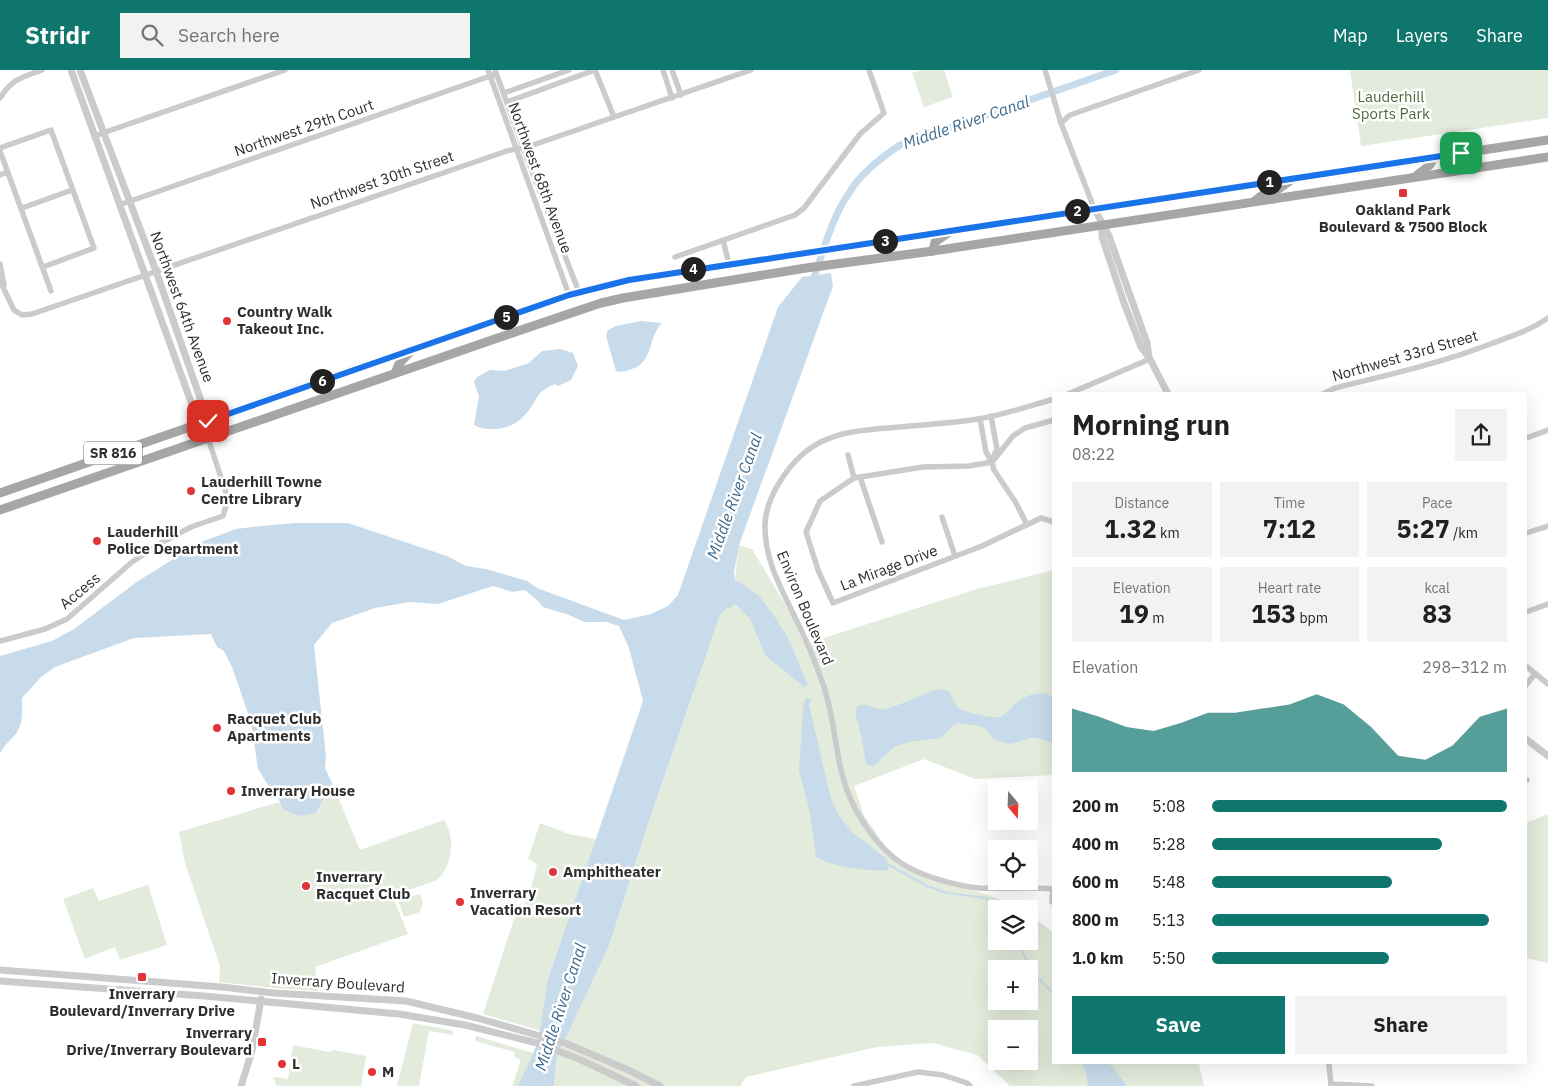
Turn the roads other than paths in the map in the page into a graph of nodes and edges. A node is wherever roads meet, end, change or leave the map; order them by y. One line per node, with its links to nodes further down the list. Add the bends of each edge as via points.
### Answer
1 (42, 70): 16 (street, via 15,80)
2 (71, 70): 22 (street, Northwest 64th Avenue)
3 (80, 70): 21 (street, Northwest 64th Avenue)
4 (285, 70): 21 (street)
5 (569, 70): 14 (street)
6 (595, 70): 18 (street); 19 (street)
7 (663, 70): 17 (street)
8 (672, 70): 15 (street)
9 (750, 70): 15 (street, Northwest 30th Street)
10 (868, 70): 45 (street, via 884,113 860,134 804,208 795,215)
11 (1044, 70): 20 (street)
12 (1199, 70): 20 (street, via 1070,115)
13 (492, 73): 14 (street, Northwest 68th Avenue); 25 (street, Northwest 68th Avenue); 38 (street, Northwest 29th Court)
14 (504, 93): 18 (street, Northwest 68th Avenue)
15 (680, 94): 17 (street, Northwest 30th Street)
16 (0, 98)
17 (672, 98): 19 (street, Northwest 30th Street)
18 (507, 102): 24 (street, Northwest 68th Avenue)
19 (614, 117): 24 (street, Northwest 30th Street)
20 (1061, 123): 42 (street)
21 (104, 133): 22 (street); 38 (street, Northwest 64th Avenue)
22 (94, 136): 40 (street, Northwest 64th Avenue)
23 (1548, 140): 27 (main road, SR 816)
24 (524, 148): 25 (street, Northwest 30th Street); 56 (street, Northwest 68th Avenue)
25 (517, 149): 51 (street, Northwest 30th Street); 57 (street, Northwest 68th Avenue)
26 (0, 150): 30 (street); 36 (street, via 51,130)
27 (1461, 153): 28 (main road, SR 816); 31 (main road, via 1451,160)
28 (1434, 157): 33 (main road, via 1430,165); 34 (main road, SR 816)
29 (1548, 157): 31 (main road, SR 816)
30 (8, 172): 32 (street); 41 (street)
31 (1446, 172): 33 (main road, SR 816)
32 (0, 175)
33 (1414, 177): 37 (main road, SR 816)
34 (1294, 178): 35 (main road, SR 816); 37 (main road, via 1277,190)
35 (1275, 181): 39 (main road); 42 (main road, SR 816)
36 (72, 190): 41 (street); 50 (street, via 94,248)
37 (1273, 199): 39 (main road, SR 816)
38 (129, 201): 40 (street, Northwest 29th Court); 51 (street, Northwest 64th Avenue)
39 (1254, 202): 43 (main road, SR 816)
40 (120, 205): 52 (street, Northwest 64th Avenue)
41 (22, 208): 50 (street)
42 (1094, 208): 43 (street); 44 (main road, SR 816)
43 (1102, 224): 46 (main road, SR 816); 64 (street, via 1110,236)
44 (953, 230): 46 (main road, via 935,242); 49 (main road, SR 816)
45 (723, 240): 47 (street); 49 (street)
46 (933, 251): 66 (main road, SR 816, via 842,262 601,303)
47 (676, 257)
48 (0, 264): 54 (street)
49 (729, 264): 56 (main road, SR 816, via 629,280)
50 (44, 267): 55 (street)
51 (156, 272): 52 (street, Northwest 30th Street); 61 (street, Northwest 64th Avenue)
52 (146, 275): 54 (street, Northwest 30th Street, via 32,314 22,315 14,310); 59 (street, Northwest 64th Avenue)
53 (0, 281): 54 (street)
54 (4, 290)
55 (51, 291)
56 (579, 292): 57 (main road, SR 816)
57 (569, 295): 60 (main road, SR 816)
58 (1548, 318): 70 (street, Northwest 33rd Street, via 1520,333 1446,360)
59 (171, 344): 61 (street); 62 (street, Northwest 64th Avenue)
60 (413, 350): 63 (main road, SR 816); 66 (main road)
61 (184, 353): 65 (street, Northwest 64th Avenue)
62 (176, 357): 65 (street); 75 (street, Northwest 64th Avenue)
63 (384, 359): 67 (main road, via 385,366); 75 (main road, SR 816)
64 (1150, 359): 68 (street); 69 (street)
65 (188, 364): 75 (street, Northwest 64th Avenue)
66 (395, 373): 67 (main road, SR 816)
67 (375, 380): 77 (main road, SR 816)
68 (1073, 392)
69 (1167, 392)
70 (1327, 392)
71 (1052, 400): 72 (street, Environ Boulevard)
72 (991, 416): 73 (street, Environ Boulevard); 80 (street, via 997,448)
73 (980, 419): 80 (street, via 986,452); 100 (street, Environ Boulevard, via 864,430 824,440 805,452 781,479 765,522 766,545 771,567 804,635 825,690 851,799 884,849 901,863 930,877 978,888)
74 (1052, 421): 80 (street, via 1025,428 1013,436)
75 (204, 422): 77 (street, Northwest 64th Avenue); 82 (main road, SR 816)
76 (1548, 430): 78 (street)
77 (208, 438): 83 (main road, SR 816); 93 (street, Access, via 228,499 223,516 191,526 159,544 132,562 67,619 46,629)
78 (1527, 438)
79 (848, 455): 81 (street, La Mirage Drive)
80 (992, 462): 81 (street, La Mirage Drive, via 923,467); 86 (street)
81 (857, 477): 89 (street, La Mirage Drive); 90 (street, La Mirage Drive, via 820,501 806,532 833,603)
82 (0, 493)
83 (0, 510)
84 (942, 517): 90 (street, La Mirage Drive)
85 (1052, 521): 86 (street, La Mirage Drive, via 1041,518)
86 (1027, 525): 90 (street, La Mirage Drive)
87 (1548, 526): 88 (street)
88 (1527, 534)
89 (882, 542)
90 (955, 556)
91 (1548, 604): 92 (street)
92 (1527, 612)
93 (0, 641)
94 (1527, 667): 95 (street)
95 (1536, 674): 96 (street); 97 (street)
96 (1527, 684)
97 (1548, 684)
98 (1527, 740): 99 (street)
99 (1548, 756)
100 (1052, 889)
101 (0, 970): 103 (street, Inverrary Boulevard)
102 (0, 981): 104 (street, Inverrary Boulevard)
103 (261, 991): 104 (street); 110 (street, Inverrary Boulevard, via 406,1001 565,1044)
104 (260, 1001): 108 (street, via 252,1051); 109 (street, Inverrary Boulevard, via 399,1014 465,1026 537,1043)
105 (1328, 1064): 107 (street)
106 (969, 1085): 111 (street, via 943,1075 918,1072)
107 (1331, 1085): 112 (street)
108 (241, 1086)
109 (636, 1086)
110 (660, 1086)
111 (854, 1086)
112 (1372, 1086)

